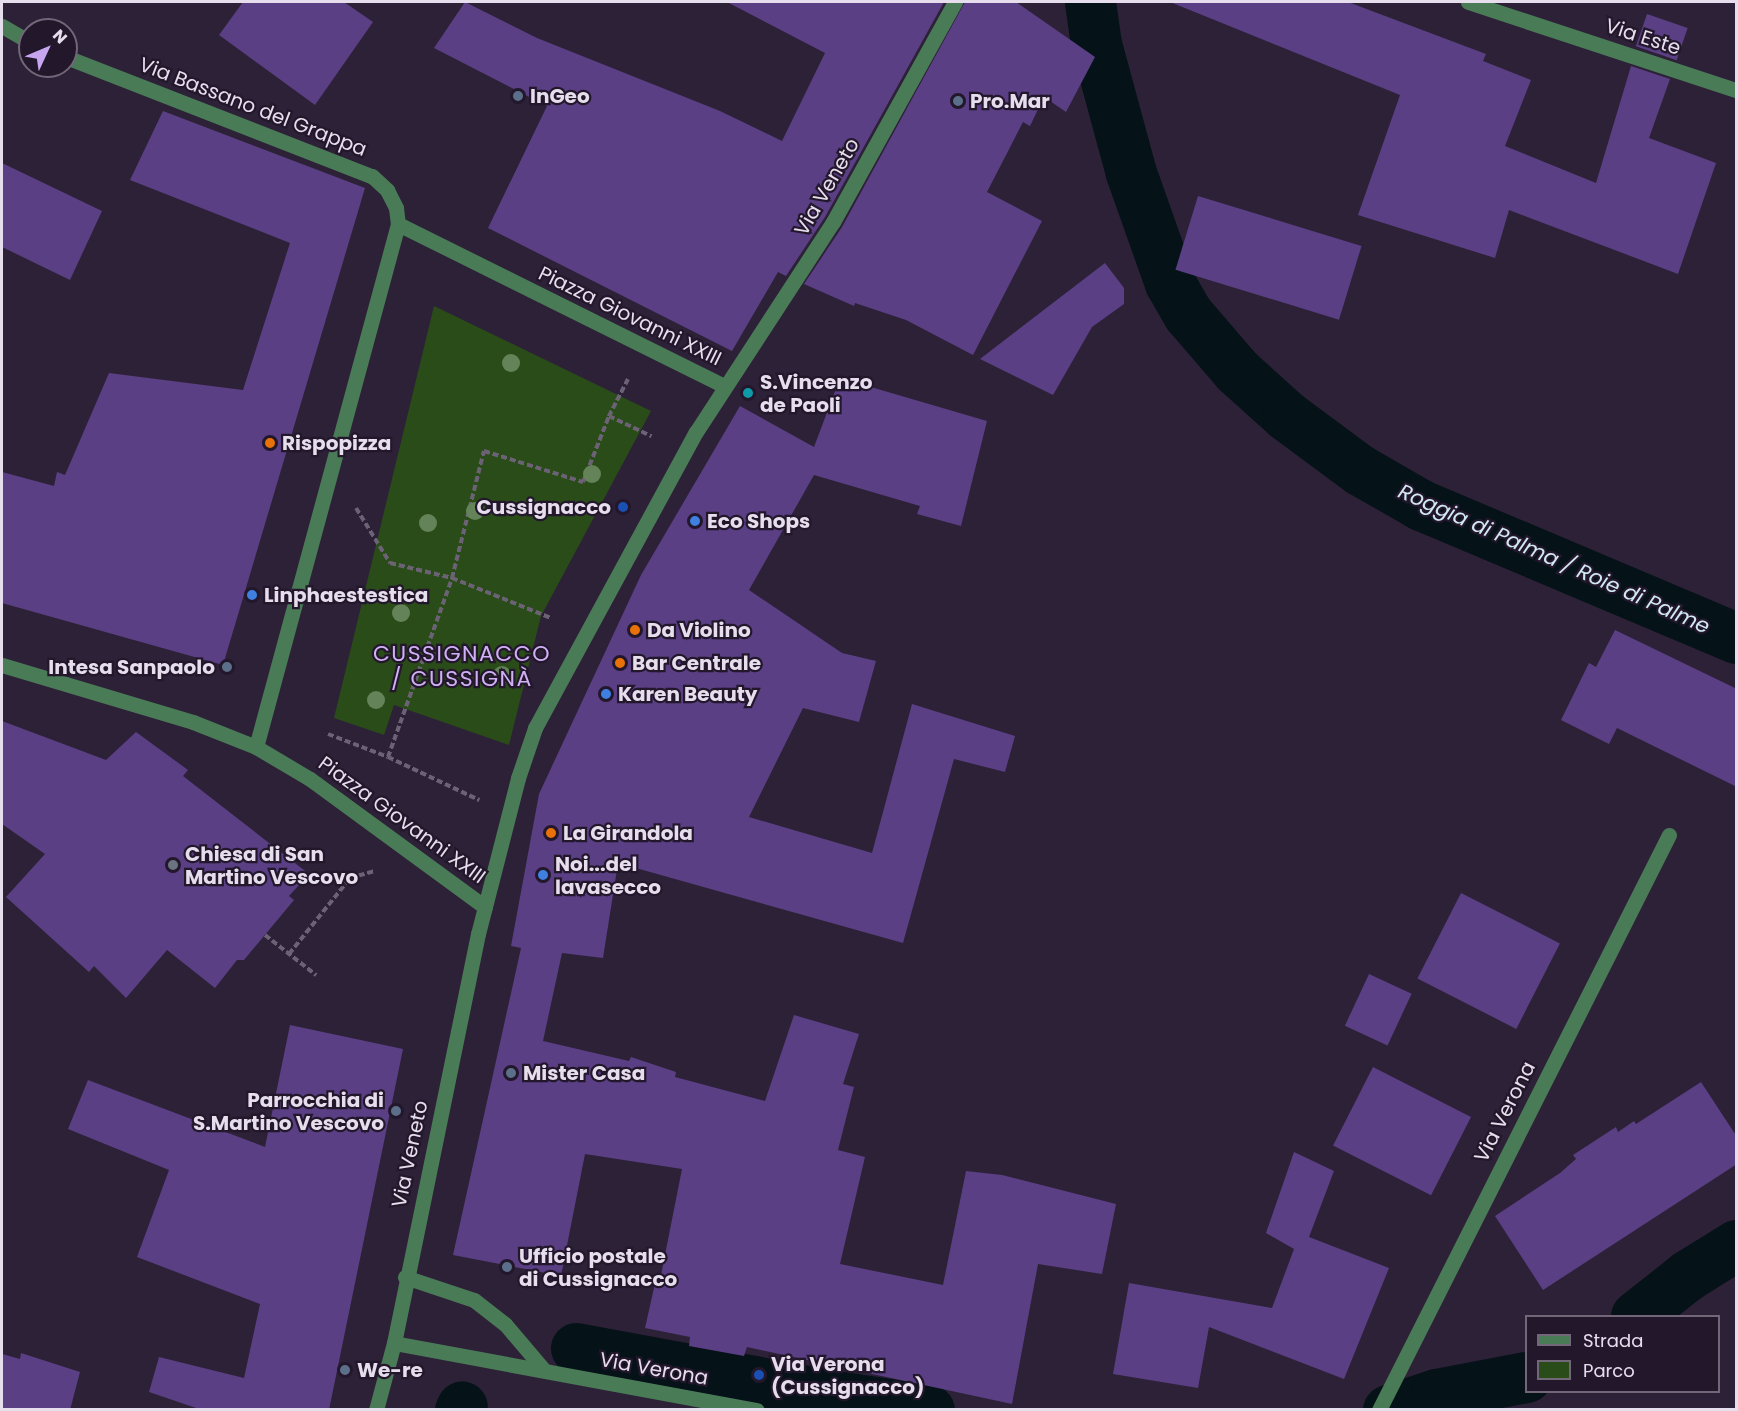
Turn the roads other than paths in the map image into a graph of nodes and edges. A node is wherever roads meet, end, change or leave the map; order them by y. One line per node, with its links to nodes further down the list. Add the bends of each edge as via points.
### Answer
1 (955, 2): 8 (street, Via Veneto, via 833,222)
2 (1468, 2): 6 (street, Via Este)
3 (2, 26): 4 (street)
4 (18, 35)
5 (78, 62): 7 (street, Via Bassano del Grappa, via 372,176 387,190 396,208)
6 (1737, 90)
7 (398, 224): 8 (street, Piazza Giovanni XXIII); 10 (street)
8 (724, 386): 12 (street, Piazza Giovanni XXIII, via 535,728)
9 (2, 665): 10 (street, Piazza Giovanni XXIII, via 193,722)
10 (256, 747): 12 (street, Piazza Giovanni XXIII, via 310,779)
11 (1669, 835): 16 (street, Via Verona)
12 (485, 907): 13 (street, Via Veneto)
13 (405, 1277): 14 (street, Via Veneto); 15 (street, via 474,1300 505,1324)
14 (394, 1343): 15 (street, Via Verona); 17 (street, Via Veneto)
15 (544, 1370): 18 (street, Via Verona)
16 (1380, 1406)
17 (376, 1410)
18 (758, 1410)

